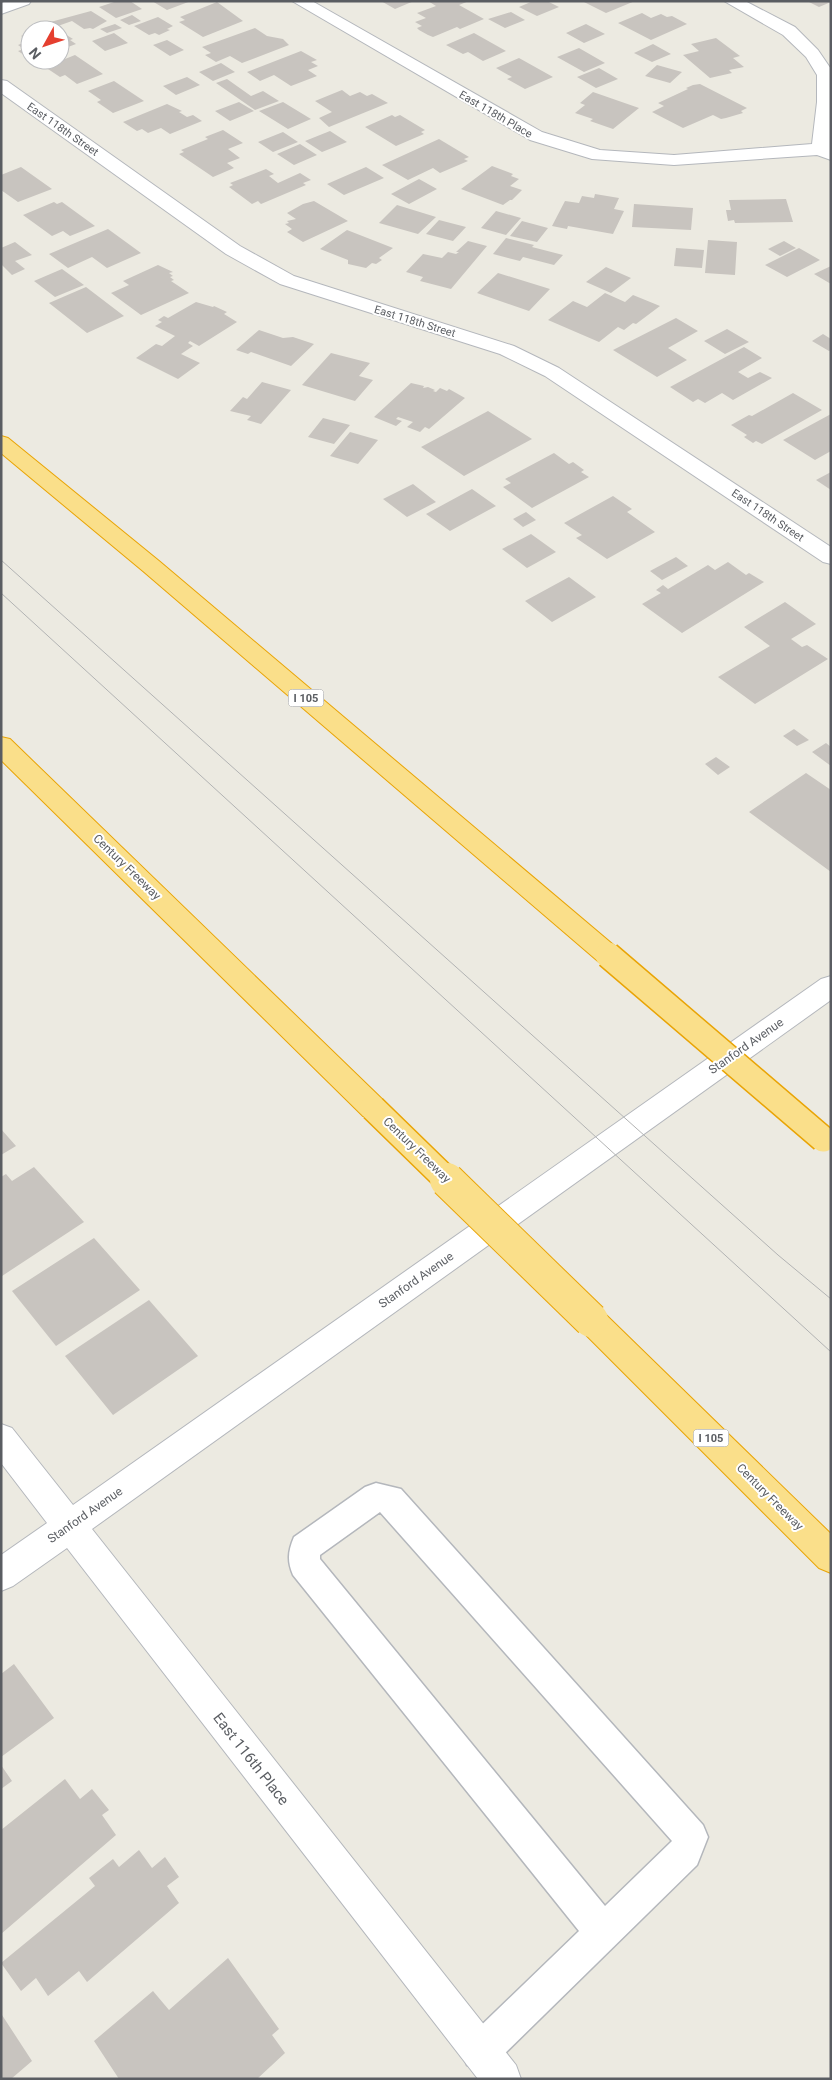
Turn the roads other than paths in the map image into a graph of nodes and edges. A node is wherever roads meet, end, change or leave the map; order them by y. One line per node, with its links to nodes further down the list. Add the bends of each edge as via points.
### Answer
1 (22, 1): 4 (street)
2 (300, 1): 6 (street, East 118th Place, via 536,136 598,155 674,160)
3 (732, 1): 6 (street, via 789,31 812,54 826,75)
4 (1, 9)
5 (1, 85): 8 (street, East 118th Street, via 233,250 286,280 507,350 552,372)
6 (825, 152)
7 (1, 442): 11 (highway, I 105, bridge, via 151,566)
8 (831, 558)
9 (1, 744): 14 (highway, Century Freeway / I 105, bridge)
10 (831, 986): 13 (street, Stanford Avenue)
11 (827, 1143)
12 (1, 1438): 13 (street, East 116th Place)
13 (69, 1526): 15 (street, Stanford Avenue); 17 (street, East 116th Place)
14 (831, 1557)
15 (1, 1575)
16 (603, 1932): 16 (lane, via 685,1853 691,1837 390,1499 376,1497 305,1548 304,1564); 17 (lane)
17 (480, 2052): 18 (street, East 116th Place)
18 (502, 2079)

